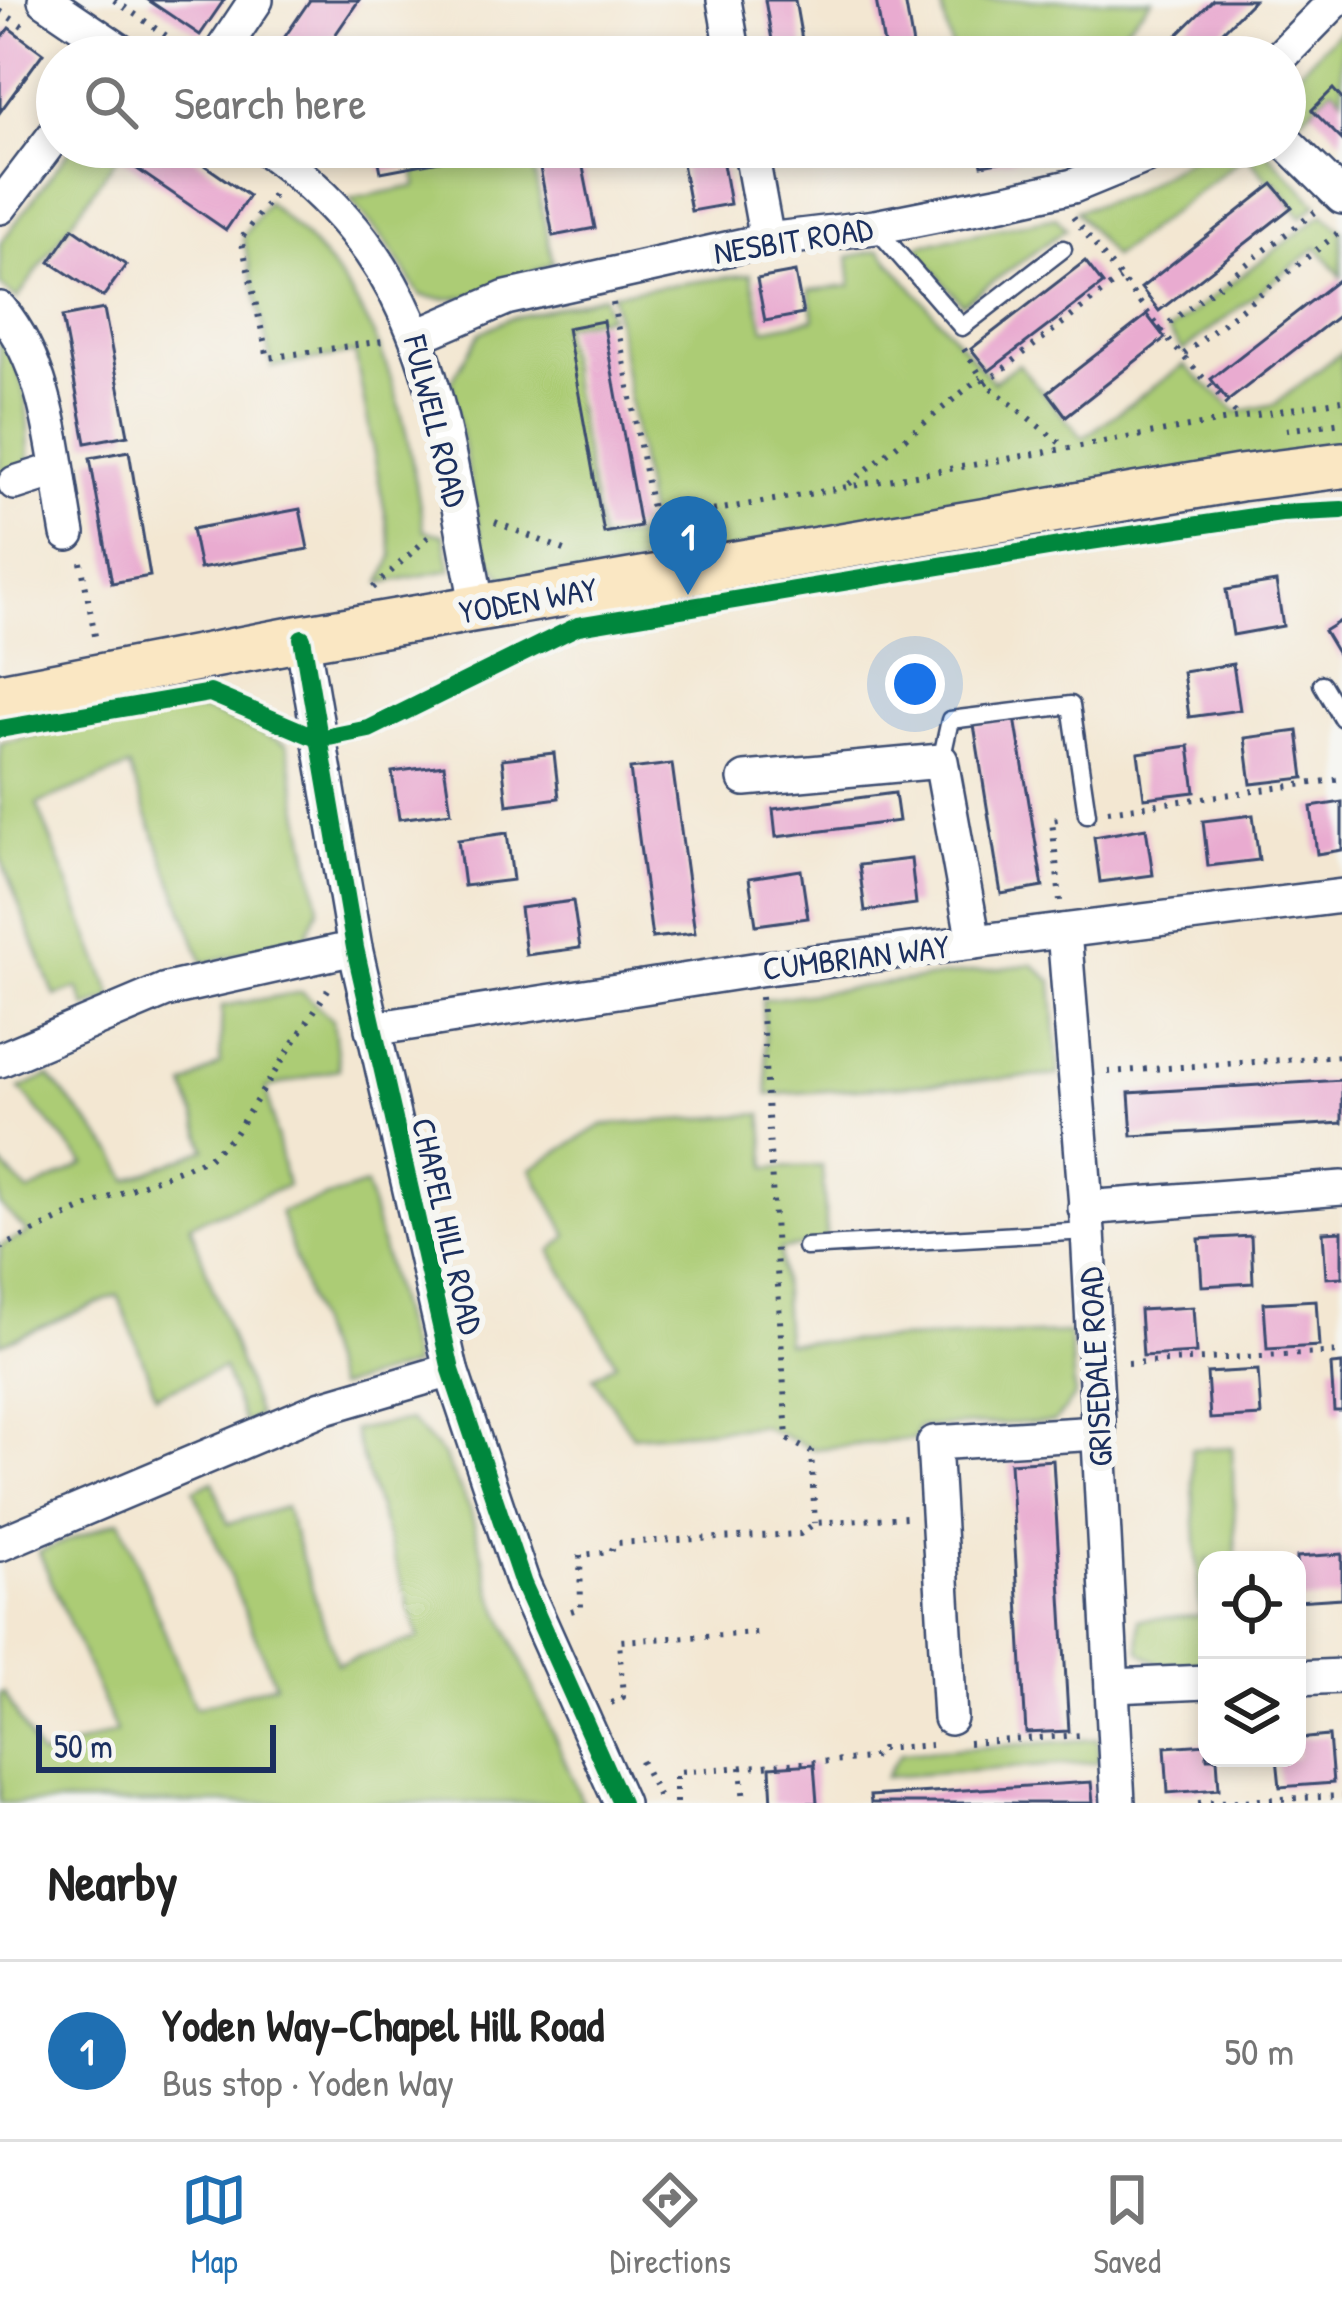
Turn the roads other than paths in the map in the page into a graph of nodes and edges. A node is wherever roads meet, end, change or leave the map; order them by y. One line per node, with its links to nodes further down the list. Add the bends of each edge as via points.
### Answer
1 (46, 0): 5 (street)
2 (256, 0): 6 (street)
3 (724, 0): 7 (street)
4 (1336, 0): 8 (street)
5 (94, 36)
6 (232, 36)
7 (730, 36)
8 (1301, 36)
9 (36, 160): 15 (street)
10 (1306, 162): 14 (street)
11 (293, 168): 20 (street, FULWELL ROAD, via 389,274)
12 (754, 168): 17 (street)
13 (1112, 168): 16 (street, NESBIT ROAD, via 1053,190)
14 (1340, 196)
15 (0, 207)
16 (875, 226): 17 (street, NESBIT ROAD); 18 (lane, via 962,328)
17 (767, 241): 20 (street, NESBIT ROAD, via 506,298)
18 (1063, 249)
19 (0, 309): 22 (street, via 38,373)
20 (418, 336): 25 (street, FULWELL ROAD)
21 (1342, 465): 25 (main road, YODEN WAY)
22 (56, 470): 23 (street); 24 (street)
23 (8, 486)
24 (68, 534)
25 (478, 608): 26 (main road, YODEN WAY)
26 (302, 638): 28 (main road, YODEN WAY); 36 (street, CHAPEL HILL ROAD)
27 (1322, 684): 29 (lane)
28 (0, 696)
29 (1342, 718)
30 (941, 761): 31 (street); 32 (lane, via 950,720 1071,705); 35 (street)
31 (745, 779)
32 (1087, 814)
33 (1342, 896): 34 (street, CUMBRIAN WAY)
34 (1064, 931): 35 (street, CUMBRIAN WAY); 40 (street, GRISEDALE ROAD)
35 (974, 942): 37 (street, CUMBRIAN WAY)
36 (355, 948): 37 (street, CHAPEL HILL ROAD); 38 (street, via 166,990)
37 (372, 1028): 42 (street, CHAPEL HILL ROAD)
38 (0, 1060)
39 (1342, 1188): 40 (street)
40 (1086, 1219): 41 (lane); 43 (street, GRISEDALE ROAD)
41 (806, 1247)
42 (451, 1370): 44 (street, via 322,1408); 50 (street, CHAPEL HILL ROAD, via 555,1617 581,1718)
43 (1098, 1433): 48 (street, GRISEDALE ROAD); 49 (street, via 934,1443)
44 (0, 1544)
45 (1342, 1676): 46 (street)
46 (1306, 1678)
47 (1198, 1682): 48 (street)
48 (1112, 1686): 51 (street, GRISEDALE ROAD)
49 (950, 1718)
50 (621, 1803)
51 (1118, 1803)

